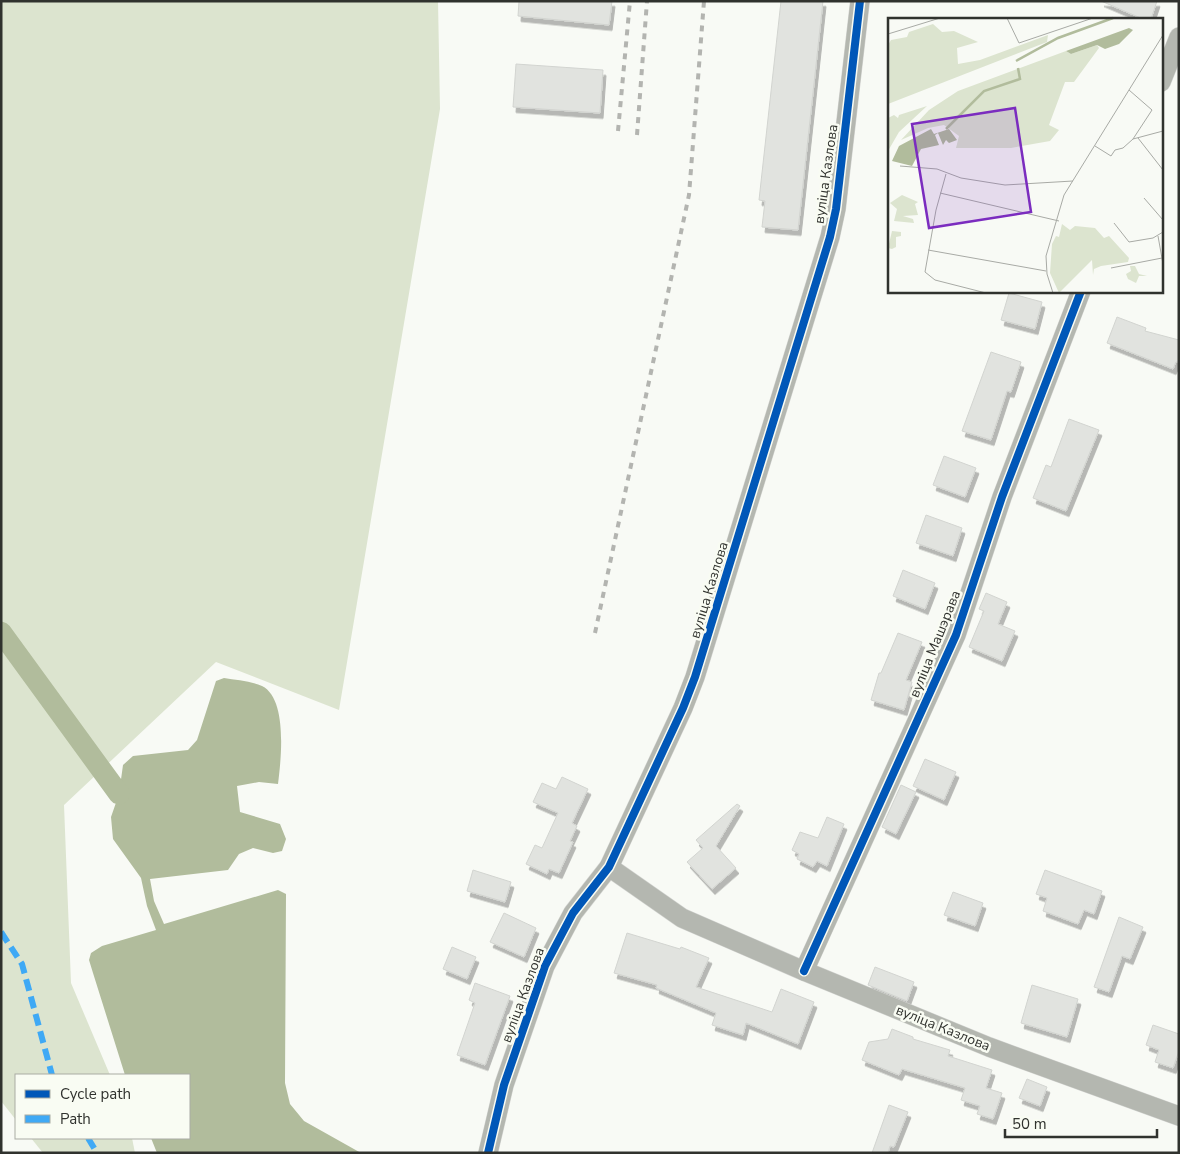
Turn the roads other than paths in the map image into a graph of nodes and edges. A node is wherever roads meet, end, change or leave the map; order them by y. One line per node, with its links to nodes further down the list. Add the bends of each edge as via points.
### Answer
1 (860, 1): 5 (street, вуліца Казлова, via 836,210 830,237 695,677)
2 (1179, 37): 3 (street)
3 (1162, 80)
4 (1081, 292): 6 (street, вуліца Машэрава, via 1002,497 956,635)
5 (610, 867): 6 (street, вуліца Казлова, via 682,918); 8 (street, вуліца Казлова, via 573,913 544,966 504,1085)
6 (804, 971): 7 (street, вуліца Казлова, via 989,1047)
7 (1179, 1116)
8 (488, 1153)

